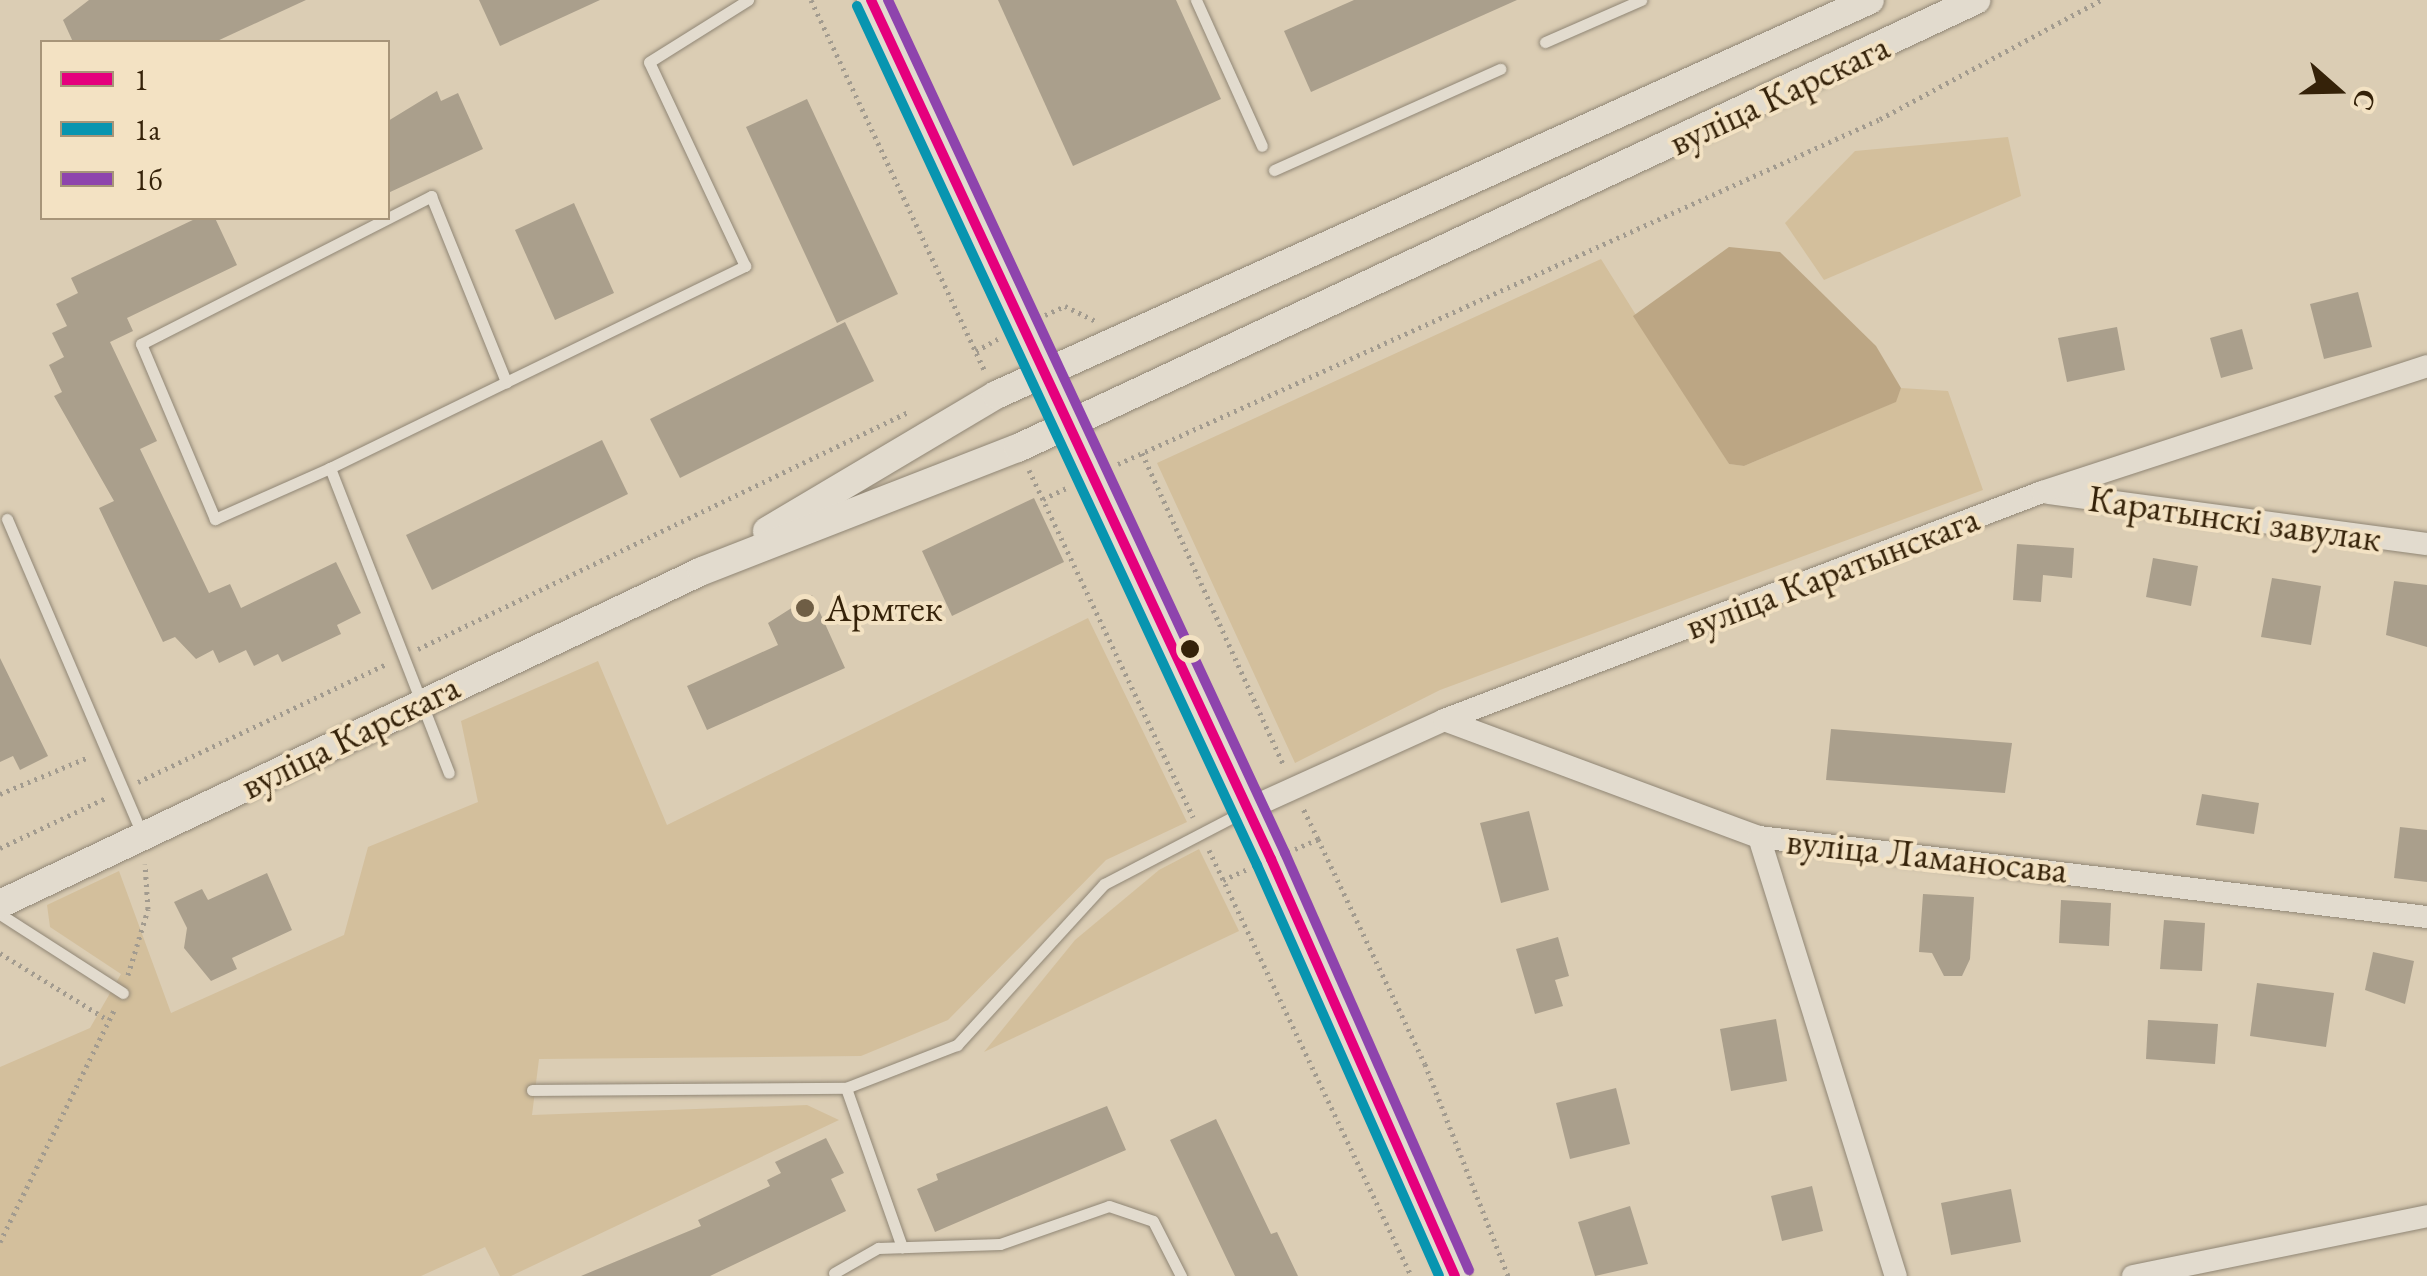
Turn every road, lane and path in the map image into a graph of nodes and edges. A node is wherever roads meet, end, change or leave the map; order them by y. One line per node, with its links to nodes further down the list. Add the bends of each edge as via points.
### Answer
1 (748, 0): 19 (lane, via 650,62 745,266)
2 (810, 0): 21 (path)
3 (870, 0): 15 (street)
4 (1196, 0): 11 (lane)
5 (1641, 0): 9 (lane)
6 (1976, 0): 23 (street, вуліца Карскага)
7 (2100, 0): 25 (path, via 1880,119)
8 (1857, 3): 16 (street, вуліца Карскага)
9 (1544, 42)
10 (1500, 69): 12 (lane)
11 (1262, 146)
12 (1274, 170)
13 (390, 217): 19 (lane, via 430,196)
14 (383, 220): 26 (lane, via 142,344 214,519)
15 (1022, 327): 16 (path, via 1064,306 1093,314); 18 (street)
16 (1108, 346): 18 (street, вуліца Карскага)
17 (2427, 366): 28 (street, вуліца Каратынскага)
18 (1044, 374): 21 (street, вуліца Карскага); 23 (street)
19 (506, 382): 26 (lane)
20 (969, 382): 21 (path)
21 (991, 385): 31 (street, вуліца Карскага)
22 (916, 408): 32 (path)
23 (1067, 424): 24 (street, вуліца Карскага); 27 (street)
24 (1018, 448): 31 (street, вуліца Карскага); 41 (path)
25 (1142, 453): 27 (path); 37 (path)
26 (330, 468): 32 (lane)
27 (1092, 476): 40 (street)
28 (2042, 492): 30 (street, Каратынскі завулак); 34 (street, вуліца Каратынскага)
29 (7, 520): 35 (lane)
30 (2427, 544)
31 (702, 570): 33 (street, вуліца Карскага)
32 (406, 654): 33 (lane); 38 (path)
33 (424, 699): 36 (lane); 42 (street, вуліца Карскага)
34 (1444, 720): 37 (street, вуліца Каратынскага); 43 (street, вуліца Ламаносава)
35 (106, 750): 38 (lane); 39 (path)
36 (449, 773)
37 (1294, 788): 40 (street, вуліца Каратынскага); 44 (path)
38 (123, 790): 42 (lane); 45 (path)
39 (0, 794)
40 (1248, 809): 41 (lane); 46 (street)
41 (1198, 828): 47 (path); 54 (lane, via 1104,884 957,1044)
42 (143, 836): 48 (street, вуліца Карскага); 52 (path, via 148,910)
43 (1759, 836): 50 (street, вуліца Ламаносава); 64 (street)
44 (1318, 839): 46 (path); 63 (path, via 1425,1064)
45 (0, 848)
46 (1271, 859): 47 (path); 62 (street)
47 (1223, 880): 61 (path)
48 (0, 904)
49 (0, 914): 52 (lane)
50 (2427, 918)
51 (0, 953): 53 (path)
52 (122, 993): 53 (path)
53 (109, 1021): 57 (path)
54 (846, 1088): 55 (lane); 58 (lane)
55 (532, 1090)
56 (2427, 1216): 65 (street)
57 (0, 1242)
58 (902, 1247): 59 (lane, via 878,1248); 60 (lane, via 1000,1244 1122,1208 1153,1222)
59 (832, 1275)
60 (1181, 1276)
61 (1411, 1276)
62 (1455, 1276)
63 (1508, 1276)
64 (1896, 1276)
65 (2133, 1276)

